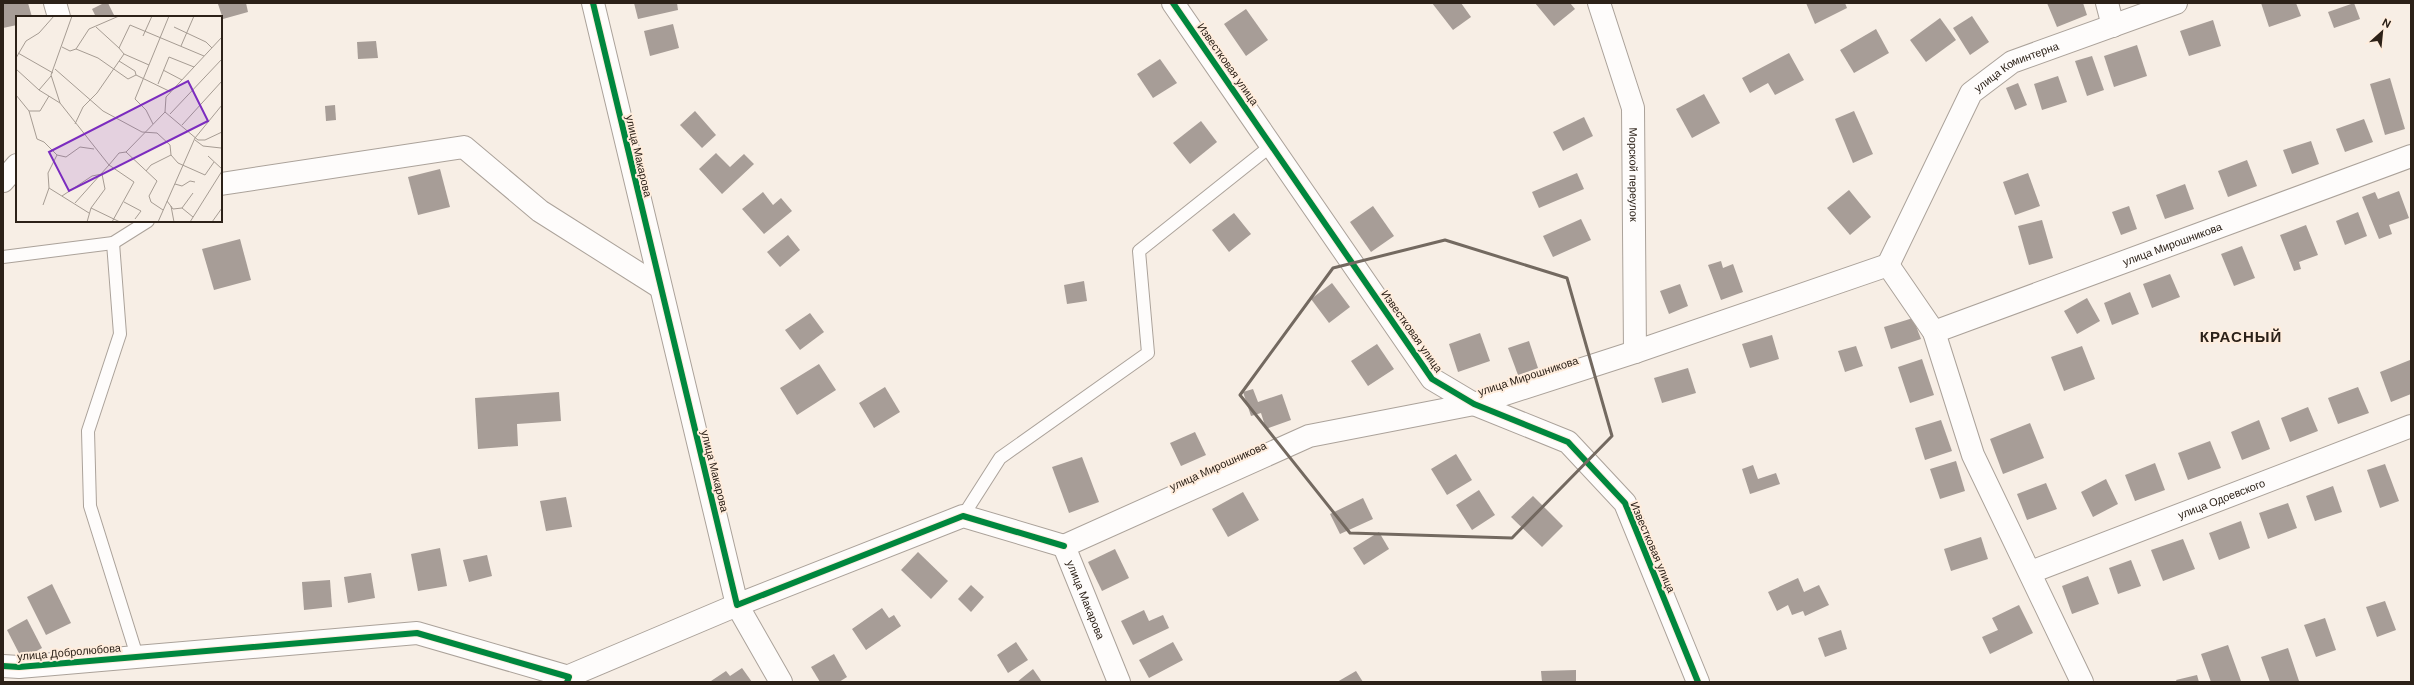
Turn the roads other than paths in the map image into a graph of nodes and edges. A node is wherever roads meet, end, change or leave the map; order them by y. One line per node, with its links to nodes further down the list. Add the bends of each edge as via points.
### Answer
1 (55, 3): 7 (street)
2 (593, 3): 18 (street, улица Макарова)
3 (1173, 3): 9 (street, Известковая улица)
4 (1599, 3): 20 (street, Морской переулок, via 1632,108)
5 (2107, 3): 8 (street)
6 (2176, 3): 8 (street, улица Коминтерна)
7 (59, 16)
8 (2113, 26): 17 (street, улица Коминтерна, via 2012,62 1971,93)
9 (1272, 145): 21 (street, Известковая улица, via 1432,378); 23 (lane, via 1139,251 1148,353 1000,458)
10 (2411, 156): 19 (street, улица Мирошникова)
11 (16, 166): 12 (street)
12 (3, 180)
13 (222, 184): 18 (street, via 464,147 540,211)
14 (146, 222): 15 (lane)
15 (113, 243): 16 (lane); 27 (lane, via 120,334 88,431 90,506)
16 (3, 257)
17 (1888, 265): 19 (street); 20 (street, улица Мирошникова)
18 (660, 287): 26 (street, улица Макарова)
19 (1934, 332): 25 (street, via 1973,455)
20 (1635, 352): 21 (street, улица Мирошникова)
21 (1474, 404): 24 (street, улица Мирошникова, via 1309,436); 32 (street, Известковая улица, via 1568,442 1625,503)
22 (2411, 426): 25 (street, улица Одоевского)
23 (963, 516): 24 (street, улица Макарова); 26 (street)
24 (1064, 546): 31 (street, улица Макарова)
25 (2031, 572): 33 (street)
26 (737, 605): 29 (street); 30 (street, улица Макарова)
27 (137, 656): 28 (street, улица Добролюбова, via 19,668); 29 (street, улица Добролюбова, via 417,633)
28 (3, 666)
29 (564, 680)
30 (781, 682)
31 (1119, 682)
32 (1698, 682)
33 (2082, 682)

